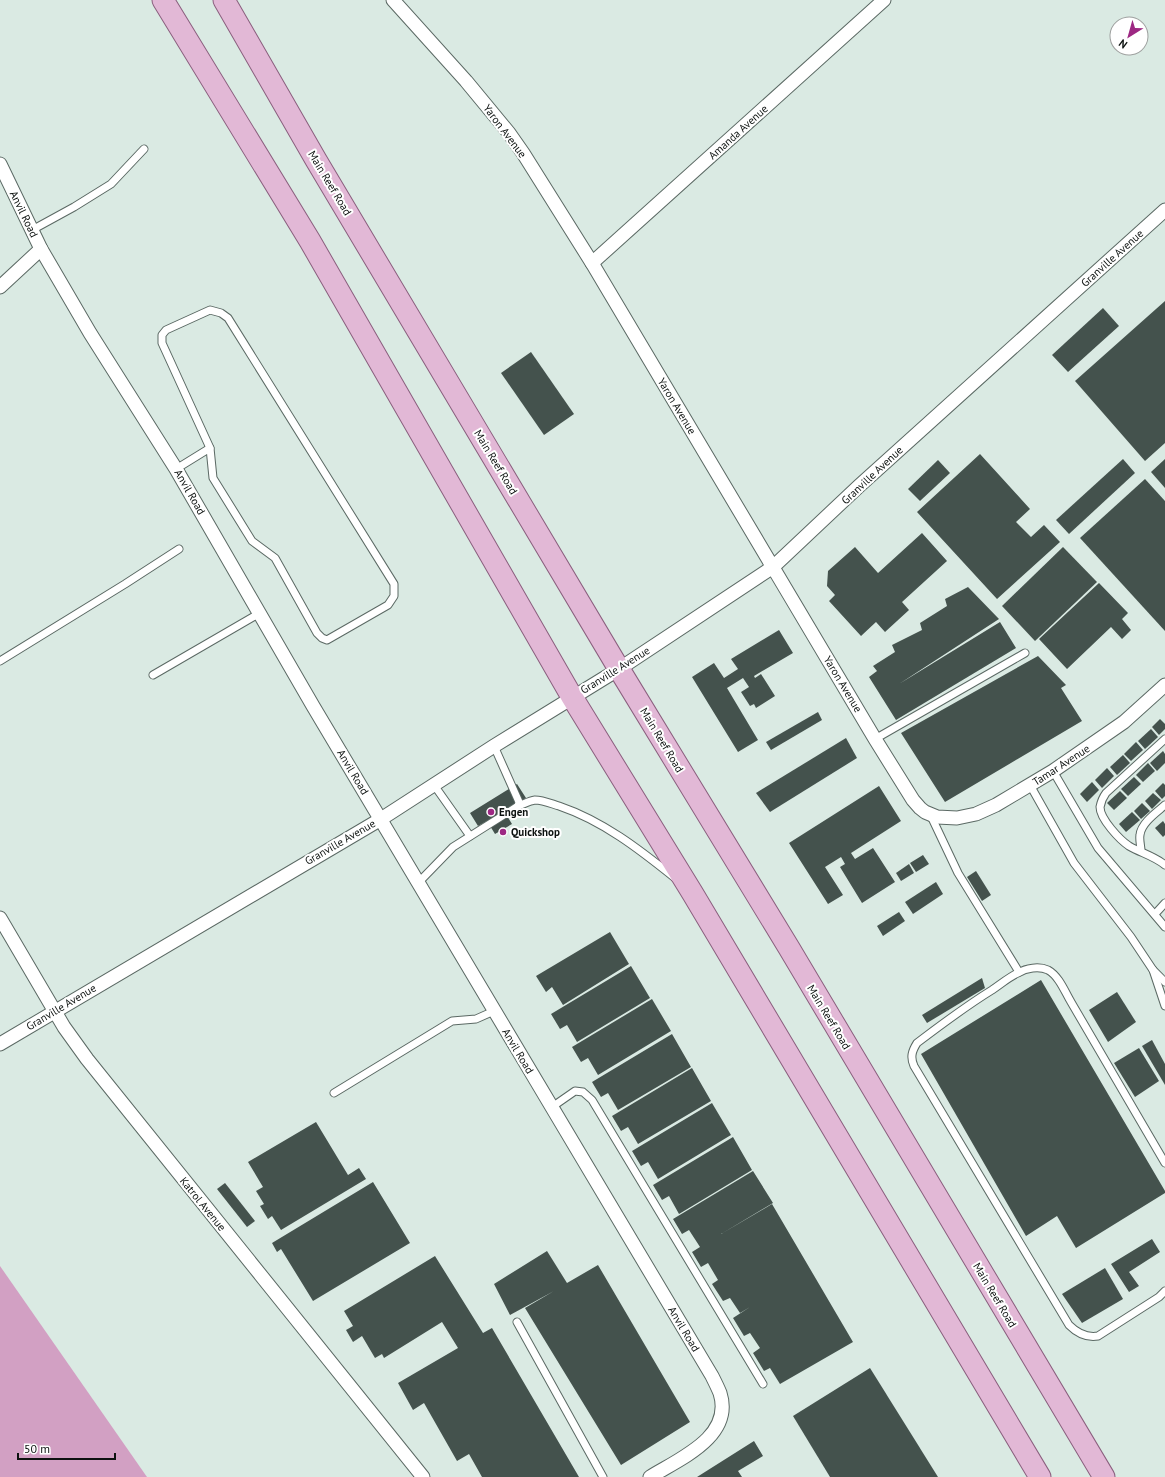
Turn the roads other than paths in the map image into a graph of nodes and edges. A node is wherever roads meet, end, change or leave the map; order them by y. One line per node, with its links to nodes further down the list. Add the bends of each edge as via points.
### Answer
1 (163, 0): 22 (main road, via 310,241)
2 (224, 0): 19 (main road, Main Reef Road)
3 (393, 0): 10 (street, Yaron Avenue, via 510,133)
4 (884, 0): 10 (street, Amanda Avenue)
5 (144, 150): 8 (lane, via 111,184)
6 (0, 164): 8 (street, Anvil Road)
7 (1165, 210): 15 (street, Granville Avenue, via 859,486)
8 (32, 230): 9 (street, Anvil Road)
9 (41, 249): 11 (street); 13 (street, Anvil Road, via 90,333)
10 (592, 263): 15 (street, Yaron Avenue)
11 (0, 287)
12 (210, 448): 12 (lane, via 162,342 162,335 166,330 210,310 228,318 394,584 394,596 388,605 327,640 322,638 275,558 252,541 213,478); 13 (lane)
13 (176, 469): 16 (street, Anvil Road)
14 (179, 549): 18 (lane)
15 (773, 568): 19 (street, Granville Avenue); 23 (street, Yaron Avenue)
16 (260, 613): 20 (lane); 32 (street, Anvil Road)
17 (1025, 653): 23 (lane)
18 (0, 661)
19 (619, 668): 22 (street, Granville Avenue); 61 (main road, Main Reef Road)
20 (153, 675)
21 (1165, 685): 26 (street, Tamar Avenue, via 1124,722)
22 (572, 697): 25 (street, Granville Avenue); 38 (main road)
23 (876, 738): 31 (street, Yaron Avenue, via 913,800)
24 (1165, 739): 35 (lane, via 1106,793 1100,806 1103,818 1116,834 1129,846)
25 (494, 746): 27 (street, Granville Avenue); 30 (lane, via 519,802)
26 (1053, 771): 28 (street, Tamar Avenue); 40 (lane, via 1098,848)
27 (434, 785): 32 (street, Granville Avenue); 34 (lane)
28 (1030, 785): 33 (street, Tamar Avenue, via 986,810 957,818); 45 (lane, via 1074,864 1131,938 1152,970)
29 (1165, 805): 35 (lane, via 1141,830)
30 (518, 806): 34 (lane); 38 (lane, via 529,801 544,801 599,823 639,850)
31 (930, 815): 33 (street, Yaron Avenue); 44 (lane, via 958,873)
32 (381, 818): 37 (street, Anvil Road); 49 (street, Granville Avenue)
33 (944, 818)
34 (470, 836): 37 (lane, via 448,852)
35 (1141, 851): 36 (lane)
36 (1165, 865)
37 (418, 883): 48 (street, Anvil Road)
38 (693, 894): 60 (main road)
39 (1165, 904): 40 (lane)
40 (1155, 914): 42 (lane)
41 (0, 918): 49 (street, Katrol Avenue)
42 (1162, 918): 43 (lane)
43 (1165, 927)
44 (1019, 972): 53 (lane, via 1040,968 1053,973); 54 (lane, via 962,1009 917,1043 912,1052 914,1066 1069,1325 1075,1331 1090,1337 1098,1336)
45 (1160, 975): 46 (lane); 47 (lane)
46 (1165, 982)
47 (1165, 1006)
48 (494, 1010): 51 (lane, via 476,1019 452,1022); 52 (street, Anvil Road)
49 (54, 1011): 50 (street, Granville Avenue); 57 (street, Katrol Avenue, via 87,1059)
50 (0, 1044)
51 (334, 1093)
52 (552, 1107): 56 (lane, via 575,1091 583,1092 592,1100); 59 (street, Anvil Road, via 720,1393 722,1406 719,1421 709,1439)
53 (1165, 1163)
54 (1165, 1291)
55 (517, 1322): 58 (lane)
56 (763, 1384)
57 (423, 1477)
58 (603, 1477)
59 (650, 1477)
60 (1040, 1477)
61 (1104, 1477)

